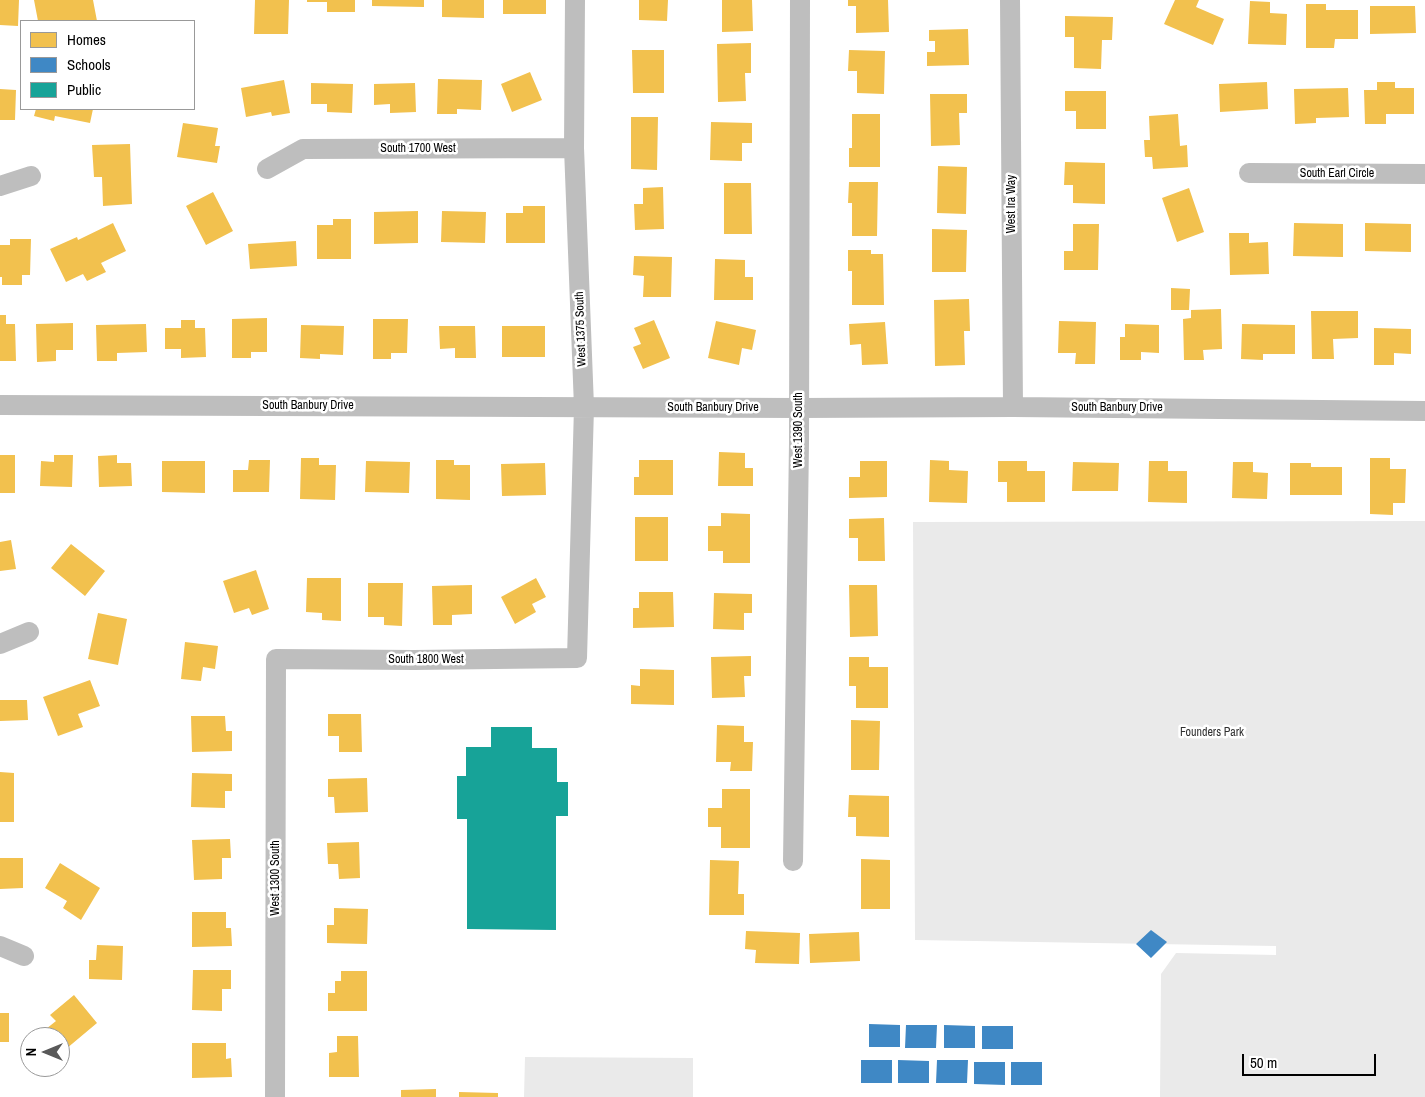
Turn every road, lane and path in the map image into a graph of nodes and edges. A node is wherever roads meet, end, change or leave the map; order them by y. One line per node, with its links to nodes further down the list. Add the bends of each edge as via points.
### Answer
1 (575, 0): 4 (street, West 1375 South)
2 (800, 0): 13 (street, West 1390 South)
3 (1010, 0): 11 (street, West Ira Way)
4 (574, 148): 5 (street, South 1700 West, via 303,149); 12 (street, West 1375 South)
5 (267, 169)
6 (1249, 173): 7 (street, South Earl Circle)
7 (1425, 174)
8 (31, 176): 9 (street)
9 (0, 186)
10 (0, 405): 12 (street, South Banbury Drive)
11 (1013, 407): 13 (street, South Banbury Drive); 14 (street, South Banbury Drive)
12 (584, 408): 13 (street, South Banbury Drive); 17 (street, West 1375 South)
13 (799, 408): 19 (street, West 1390 South)
14 (1425, 411)
15 (29, 632): 16 (street)
16 (0, 644)
17 (577, 658): 18 (street, South 1800 West)
18 (276, 659): 22 (street, West 1300 South)
19 (793, 861)
20 (0, 946): 21 (street)
21 (24, 956)
22 (275, 1097)

